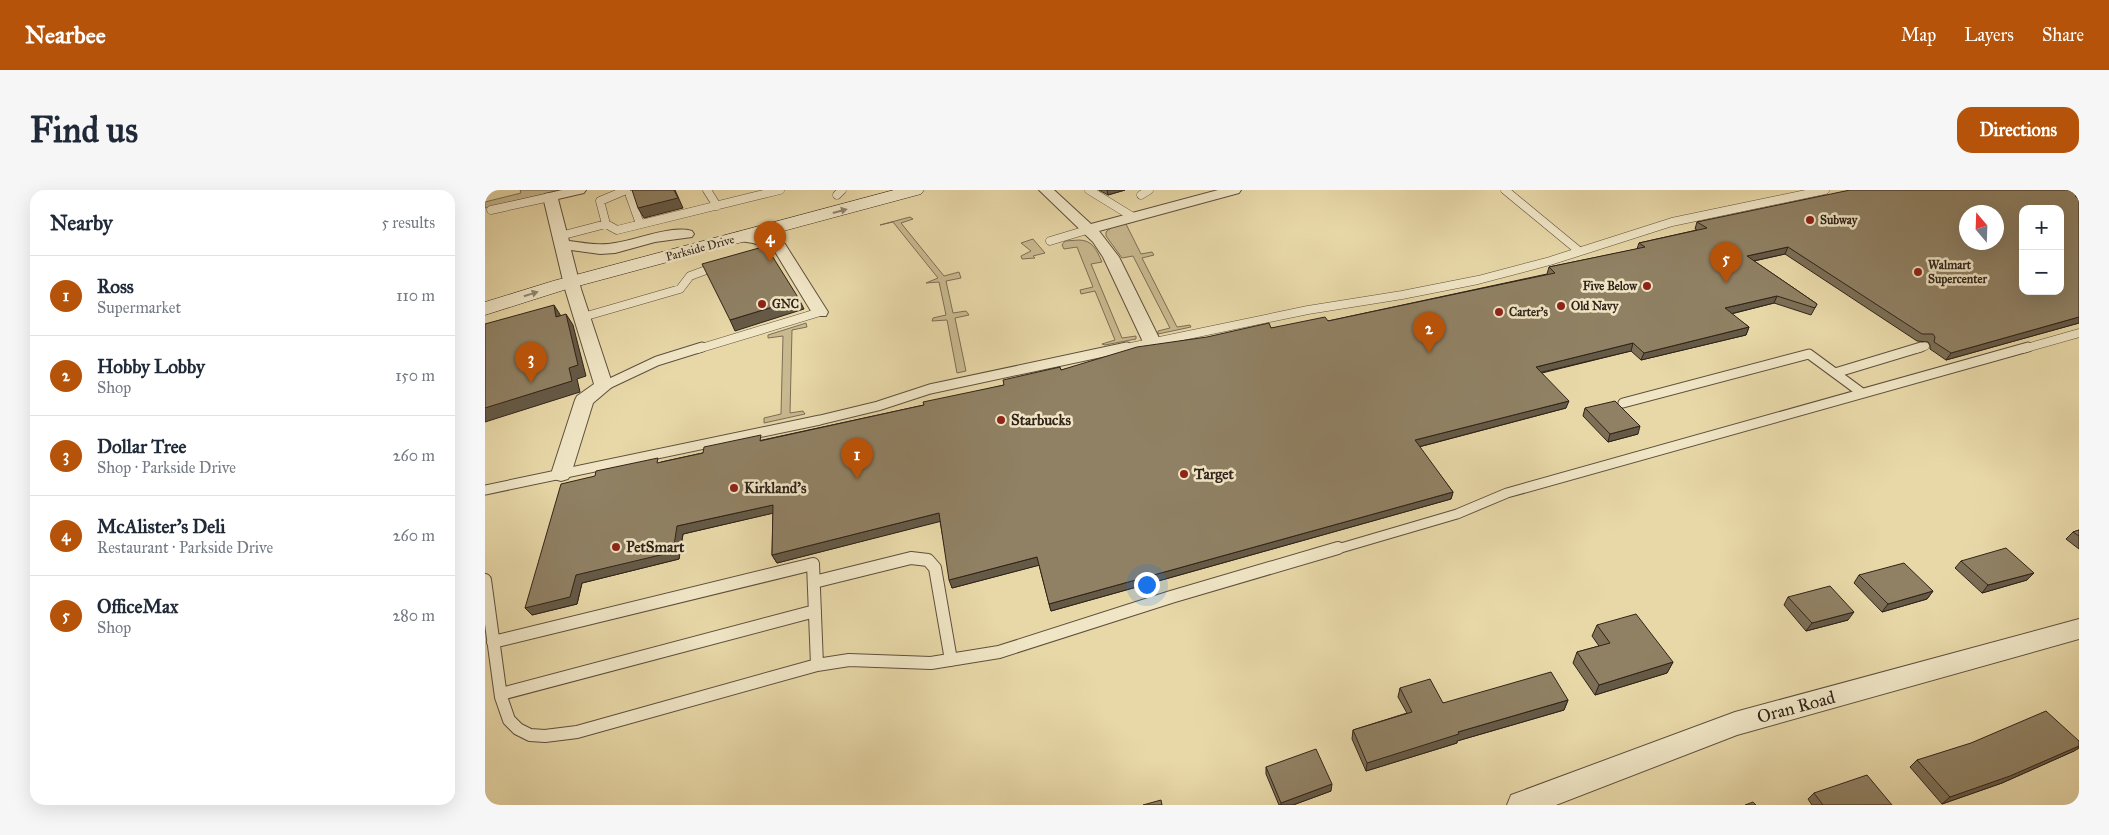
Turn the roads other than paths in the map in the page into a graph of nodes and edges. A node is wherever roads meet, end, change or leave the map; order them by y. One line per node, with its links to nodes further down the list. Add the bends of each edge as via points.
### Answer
1 (579, 190): 16 (street)
2 (626, 190): 21 (lane, via 600,201)
3 (640, 190): 22 (lane, via 630,196)
4 (707, 190): 17 (lane)
5 (780, 190): 17 (lane)
6 (856, 190): 14 (street, Parkside Drive)
7 (915, 190): 20 (street, Parkside Drive, one-way to 7)
8 (1046, 190): 23 (street)
9 (1089, 190): 19 (lane)
10 (1149, 190): 15 (lane)
11 (1234, 190): 19 (street)
12 (1505, 190): 29 (lane)
13 (1825, 190): 29 (lane, via 1672,222)
14 (839, 193): 24 (street, Parkside Drive)
15 (1141, 195)
16 (550, 197): 18 (lane); 26 (street)
17 (717, 206): 22 (lane)
18 (491, 210)
19 (1133, 217): 23 (street)
20 (793, 223): 25 (street, Parkside Drive); 28 (street)
21 (606, 224): 22 (lane, via 617,230); 26 (lane)
22 (640, 224)
23 (1090, 229): 27 (lane); 37 (street, via 1111,257)
24 (687, 234): 26 (street, via 600,249); 31 (street, Parkside Drive)
25 (739, 237): 28 (street, via 755,239); 31 (street, Parkside Drive)
26 (561, 240): 31 (street)
27 (1050, 241)
28 (774, 249): 34 (street)
29 (1579, 251): 37 (lane, via 1530,267 1458,284)
30 (725, 264): 35 (lane, via 690,274 680,289)
31 (569, 274): 32 (street, Parkside Drive); 33 (street, Parkside Drive, one-way to 31); 35 (street)
32 (485, 290)
33 (485, 309)
34 (819, 312): 40 (lane, via 657,361)
35 (583, 317): 40 (street)
36 (2079, 333): 41 (lane)
37 (1152, 342): 43 (lane, via 930,389 820,420)
38 (1925, 346): 39 (lane)
39 (1835, 373): 41 (lane); 42 (lane, via 1809,354)
40 (604, 386): 43 (street, via 584,400)
41 (1862, 393): 50 (lane, via 1507,494 1457,514 1171,597 999,652)
42 (1623, 404)
43 (561, 474): 44 (lane)
44 (485, 490)
45 (485, 580): 49 (lane)
46 (814, 582): 47 (lane); 49 (lane, via 813,564); 50 (lane, via 911,558 928,560 935,568)
47 (815, 611): 51 (lane); 52 (lane)
48 (2079, 629): 53 (street, Oran Road, via 1735,724)
49 (493, 642): 52 (lane)
50 (951, 660): 51 (lane, via 931,663 849,660)
51 (817, 665): 52 (lane, via 577,732 545,736 530,735 518,729 509,720)
52 (501, 694)
53 (1521, 805)

